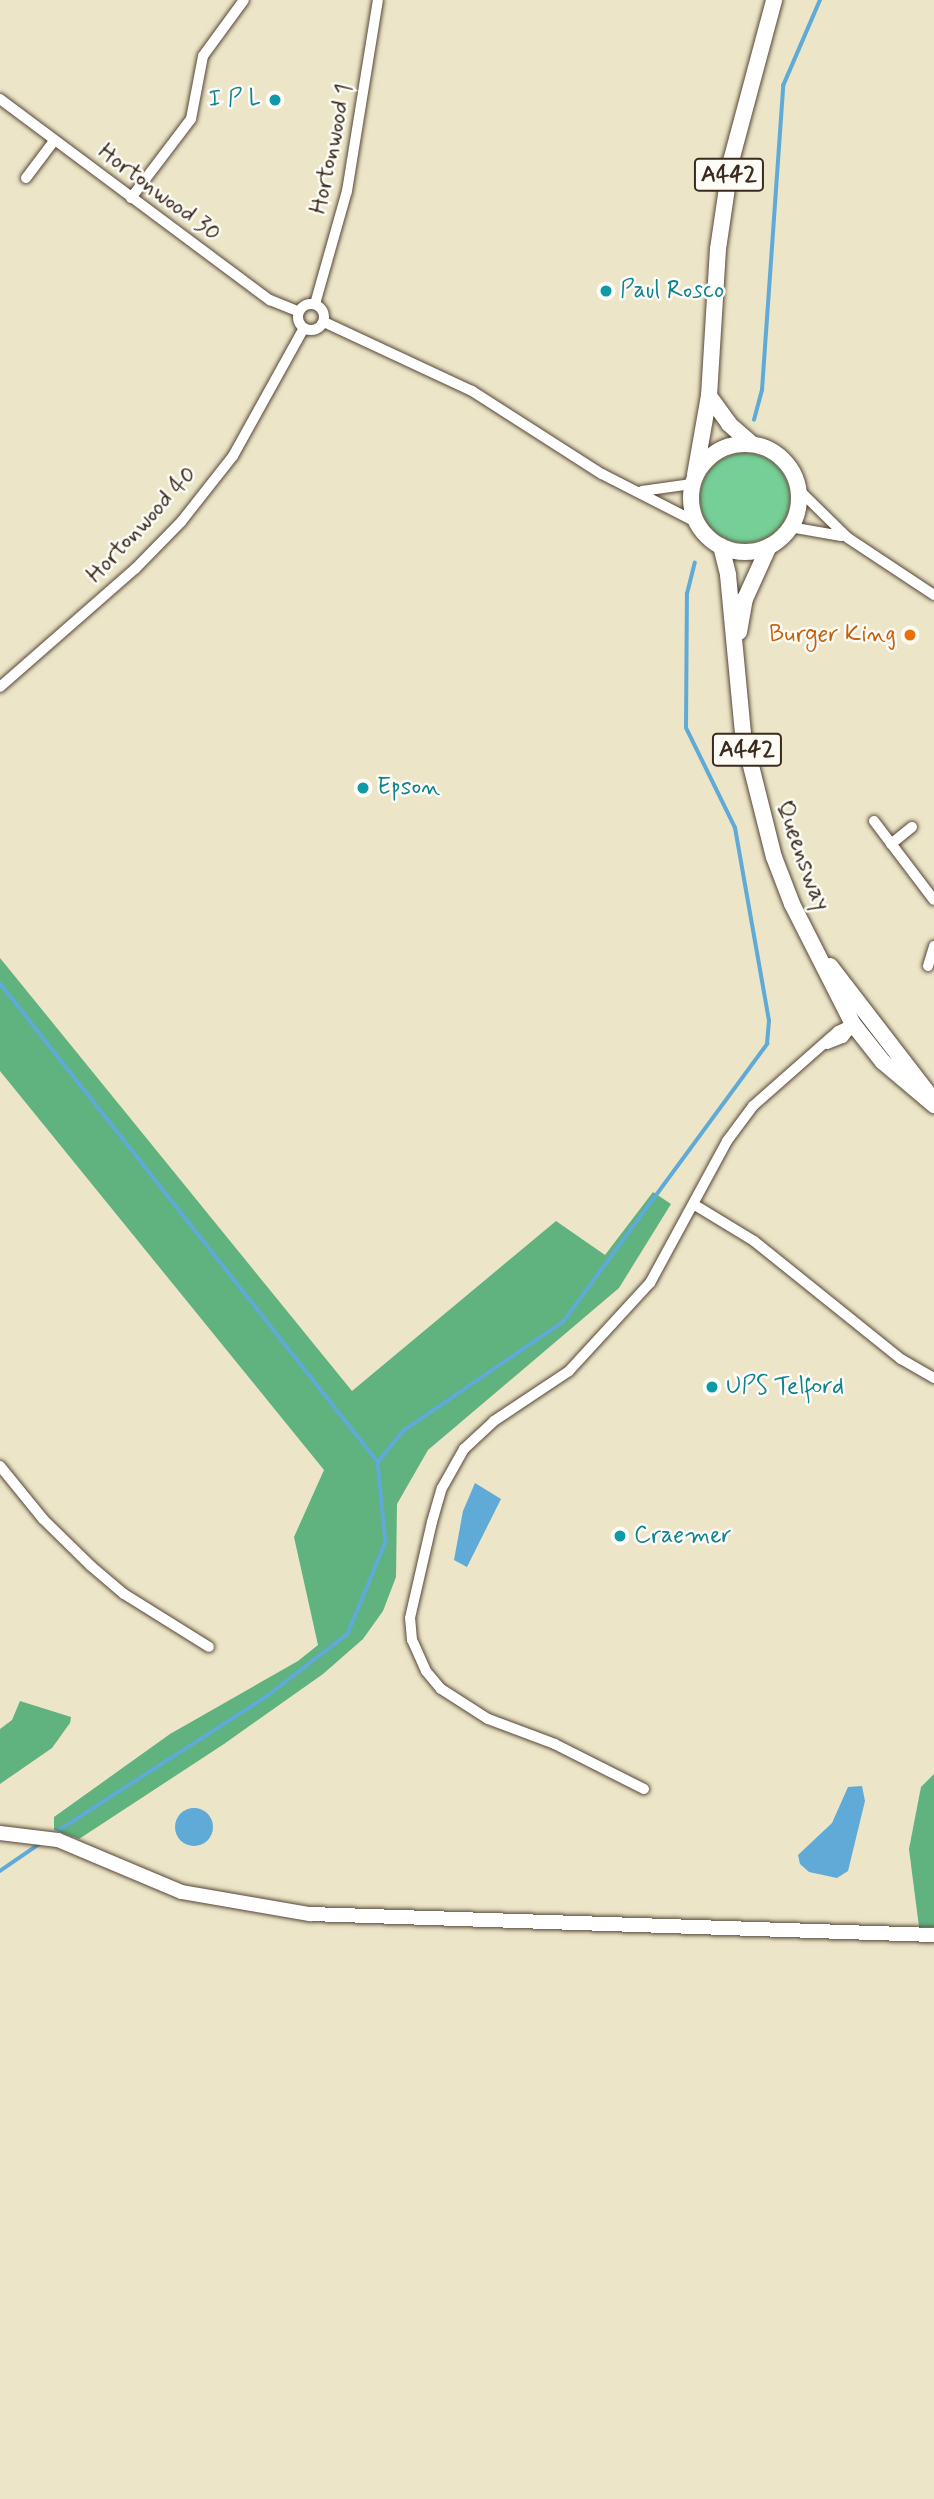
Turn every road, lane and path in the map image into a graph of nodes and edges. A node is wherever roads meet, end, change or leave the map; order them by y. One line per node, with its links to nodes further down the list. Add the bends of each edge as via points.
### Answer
1 (244, 0): 7 (street, via 203,56 191,119)
2 (379, 0): 8 (street, Hortonwood 1, via 347,191)
3 (774, 0): 12 (main road, A442, via 731,161 718,249)
4 (0, 99): 5 (street, Hortonwood 30)
5 (54, 141): 6 (street); 7 (street, Hortonwood 30)
6 (26, 178)
7 (131, 198): 9 (street, Hortonwood 30, via 270,300)
8 (315, 304): 9 (street); 10 (street, via 324,313)
9 (299, 312): 11 (street)
10 (324, 322): 11 (street, via 313,330); 16 (street, via 472,391 601,474)
11 (304, 328): 24 (street, Hortonwood 40, via 233,456 181,522 135,569)
12 (709, 396): 13 (main road, via 729,424); 14 (main road, A442)
13 (752, 444): 14 (main road, via 719,451); 15 (main road, via 785,462)
14 (694, 480): 16 (street); 17 (main road, A442)
15 (798, 489): 18 (main road); 19 (street, via 819,515)
16 (642, 492): 17 (street)
17 (696, 522): 20 (main road)
18 (790, 527): 19 (street); 21 (main road, A442)
19 (848, 538): 22 (street)
20 (721, 546): 21 (main road, via 737,551); 23 (main road, Queensway / A442)
21 (769, 546): 23 (main road, Queensway / A442, via 745,599)
22 (934, 595)
23 (735, 653): 30 (main road, Queensway / A442, via 743,734 760,812 792,904)
24 (0, 687)
25 (874, 821): 27 (street)
26 (912, 827): 27 (street)
27 (891, 844): 28 (street)
28 (934, 900)
29 (934, 946): 31 (street)
30 (814, 947): 32 (main road, Queensway / A442); 33 (main road, Queensway / A442)
31 (928, 966)
32 (868, 1014): 33 (main road); 34 (main road, Queensway / A442)
33 (853, 1024): 34 (main road, Queensway / A442, via 883,1062); 35 (street, via 843,1038 823,1045 792,1068 753,1106 727,1142)
34 (934, 1104)
35 (695, 1205): 36 (street, via 754,1241 901,1359); 39 (street, via 650,1283 616,1323 569,1371 494,1421 464,1450 442,1488 410,1618 418,1658 454,1700)
36 (934, 1378)
37 (0, 1466): 38 (street, via 43,1519 91,1566 124,1594)
38 (209, 1647)
39 (644, 1789)
40 (0, 1833): 41 (street, via 58,1840 182,1892 310,1914)
41 (934, 1935)

